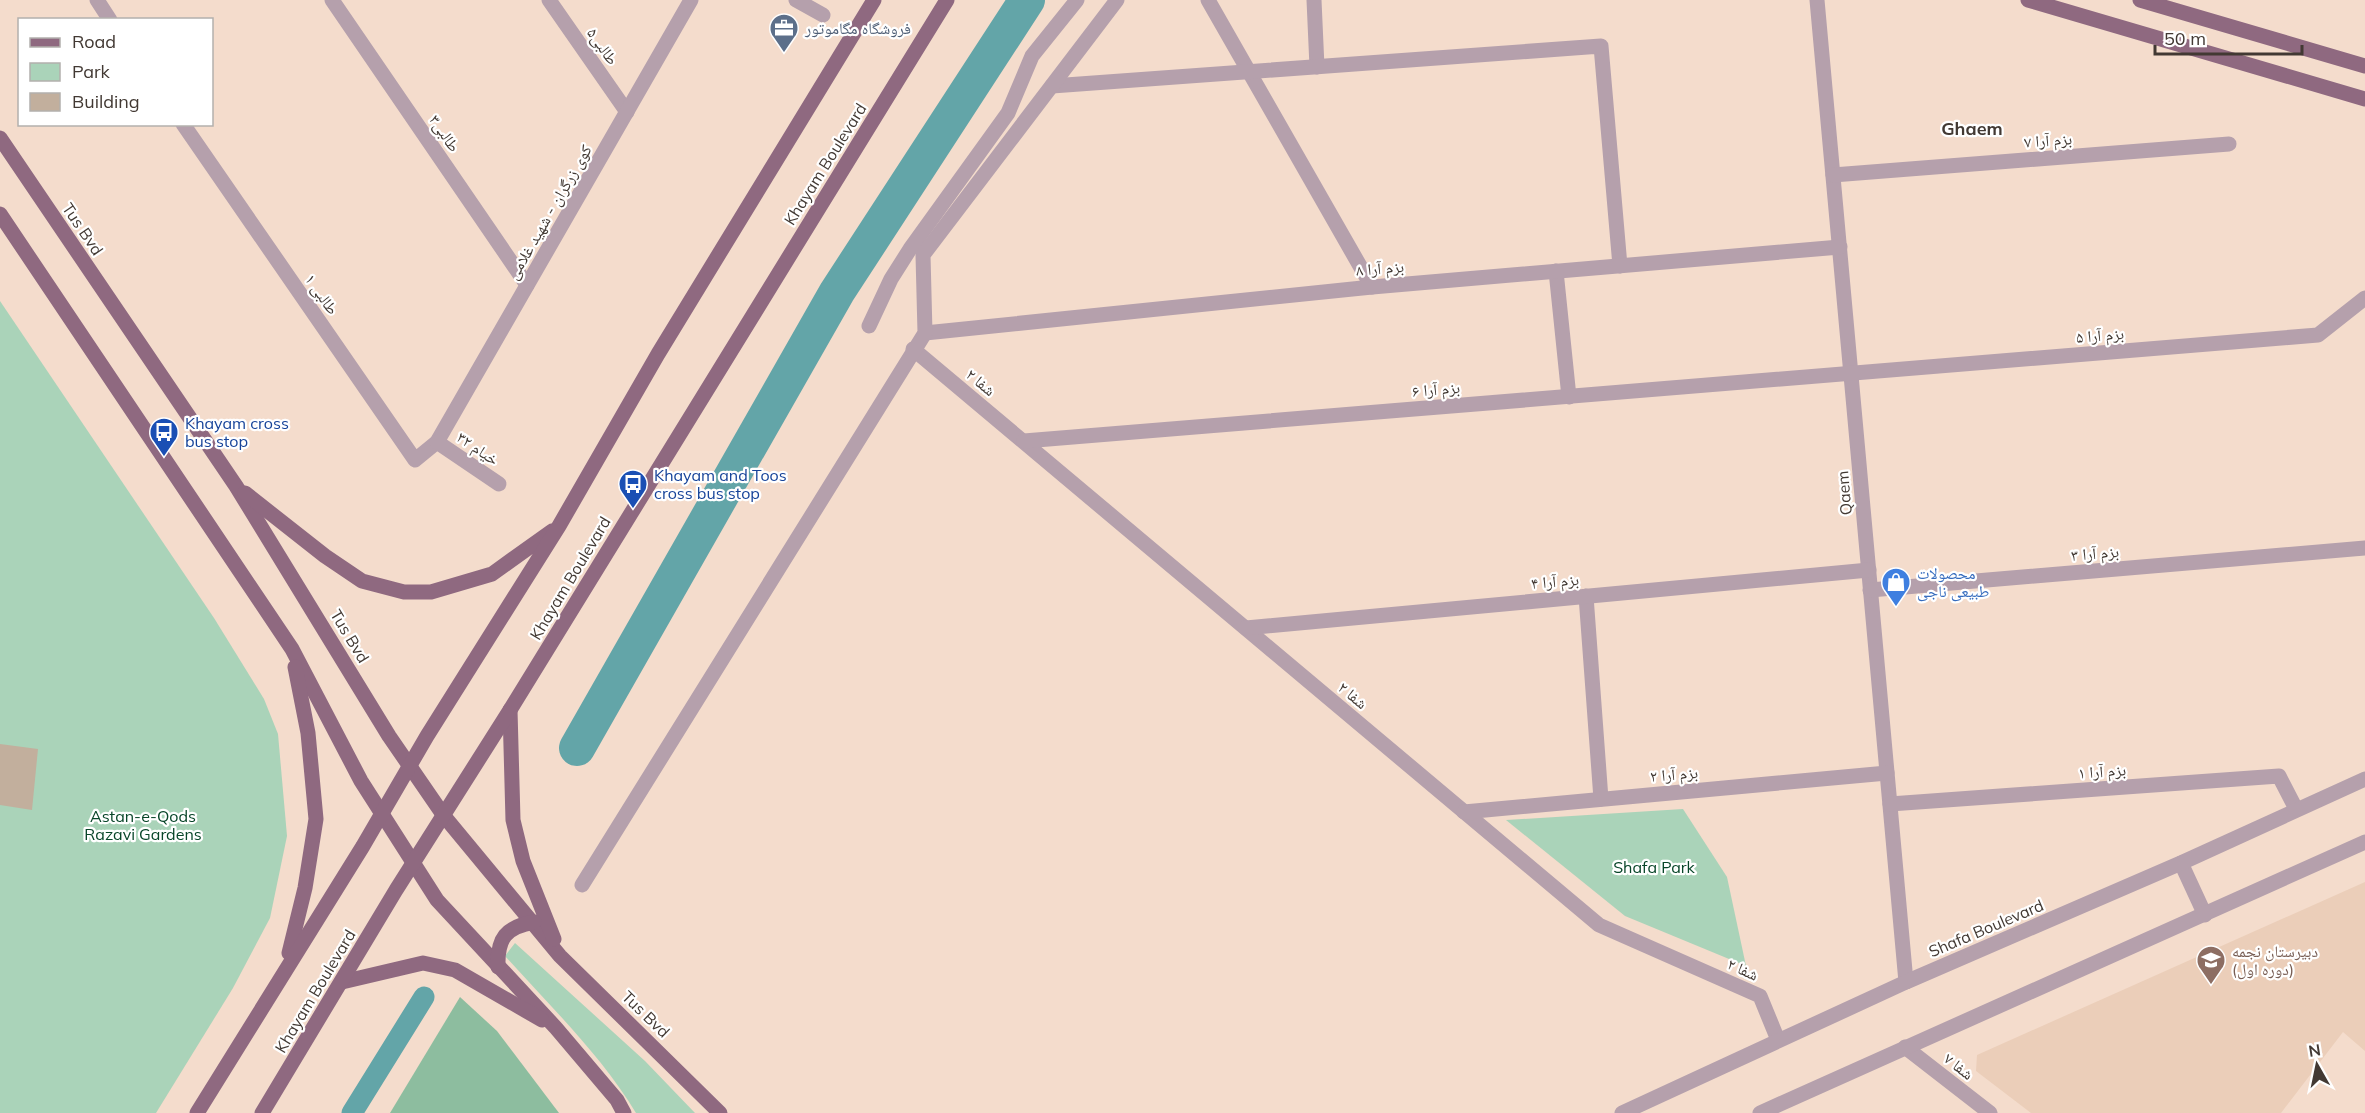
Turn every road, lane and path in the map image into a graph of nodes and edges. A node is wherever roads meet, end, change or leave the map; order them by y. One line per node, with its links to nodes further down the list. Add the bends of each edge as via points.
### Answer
1 (97, 0): 16 (street)
2 (332, 0): 31 (street, طالبی۳)
3 (549, 0): 22 (street, طالبی۵)
4 (691, 0): 22 (street, کوی زرگران - شهید غلامی)
5 (796, 0): 15 (street)
6 (874, 0): 43 (main road, via 658,354)
7 (947, 0): 50 (main road, Khayam Boulevard)
8 (1077, 0): 34 (street, via 1032,56 1008,113 910,249)
9 (1117, 0): 20 (street)
10 (1208, 0): 19 (street)
11 (1314, 0): 18 (street)
12 (1817, 0): 26 (street, Qaem)
13 (2028, 0): 21 (main road)
14 (2140, 0): 17 (main road)
15 (823, 15)
16 (109, 18)
17 (2365, 66)
18 (1317, 67): 19 (street); 29 (street, via 1601,46)
19 (1249, 72): 20 (street); 32 (street)
20 (1052, 86): 35 (street, via 923,255)
21 (2365, 99)
22 (627, 112): 31 (street, کوی زرگران - شهید غلامی)
23 (184, 126): 40 (street, طالبی ۱, via 415,460)
24 (0, 138): 42 (main road, Tus Bvd)
25 (2229, 144): 26 (street, بزم آرا ۷)
26 (1833, 175): 28 (street, Qaem)
27 (0, 214): 49 (main road)
28 (1840, 247): 29 (street, بزم آرا ۸); 37 (street, Qaem)
29 (1620, 266): 30 (street, بزم آرا ۸)
30 (1556, 271): 32 (street, بزم آرا ۸); 38 (street)
31 (527, 285): 40 (street, کوی زرگران - شهید غلامی)
32 (1372, 287): 35 (street, بزم آرا ۸)
33 (2365, 298): 37 (street, بزم آرا ۵, via 2318,335)
34 (869, 326)
35 (925, 333): 36 (street)
36 (913, 349): 39 (street, شفا ۲); 63 (street)
37 (1851, 373): 38 (street, بزم آرا ۶); 45 (street, Qaem)
38 (1569, 397): 39 (street, بزم آرا ۶)
39 (1024, 441): 48 (street, شفا ۲)
40 (437, 442): 41 (street, خیام ۳۲)
41 (499, 484)
42 (236, 486): 43 (main road, via 362,581 404,592 431,592 492,574); 51 (main road, Tus Bvd)
43 (559, 526): 51 (main road)
44 (2365, 548): 46 (street, بزم آرا ۳)
45 (1869, 570): 46 (street, Qaem); 47 (street, بزم آرا ۴)
46 (1870, 590): 52 (street, Qaem)
47 (1586, 596): 48 (street, بزم آرا ۴); 54 (street)
48 (1246, 628): 57 (street, شفا ۲)
49 (292, 649): 58 (main road); 68 (main road, via 308,733 316,819 305,888)
50 (510, 711): 59 (main road, Khayam Boulevard); 66 (main road, via 513,820 523,861)
51 (409, 766): 58 (main road); 59 (main road, Tus Bvd)
52 (1887, 773): 54 (street, بزم آرا ۲); 55 (street, Qaem)
53 (2365, 779): 56 (street, Shafa Boulevard)
54 (1601, 799): 57 (street, بزم آرا ۲)
55 (1890, 804): 56 (street, بزم آرا ۱, via 2279,776); 70 (street, Qaem)
56 (2296, 809): 61 (street, Shafa Boulevard)
57 (1464, 812): 72 (street, شفا ۲, via 1599,925 1760,996)
58 (381, 814): 62 (main road); 68 (main road)
59 (444, 816): 62 (main road, Khayam Boulevard); 65 (main road, Tus Bvd)
60 (2365, 842): 64 (street)
61 (2181, 863): 64 (street); 70 (street, Shafa Boulevard)
62 (412, 865): 67 (main road, via 437,900); 69 (main road, Khayam Boulevard)
63 (582, 885)
64 (2205, 915): 73 (street)
65 (534, 922): 66 (main road, Tus Bvd); 67 (main road, via 518,925 504,935 497,950)
66 (560, 956): 78 (main road, Tus Bvd)
67 (498, 967): 71 (main road)
68 (285, 968): 75 (main road)
69 (342, 982): 71 (main road, via 423,963 455,970); 76 (main road, Khayam Boulevard)
70 (1906, 982): 72 (street, Shafa Boulevard)
71 (556, 1028): 77 (main road)
72 (1778, 1040): 74 (street, Shafa Boulevard)
73 (1905, 1047): 79 (street); 80 (street, شفا ۷)
74 (1627, 1112)
75 (197, 1113)
76 (262, 1113)
77 (624, 1113)
78 (720, 1113)
79 (1760, 1113)
80 (1990, 1113)

